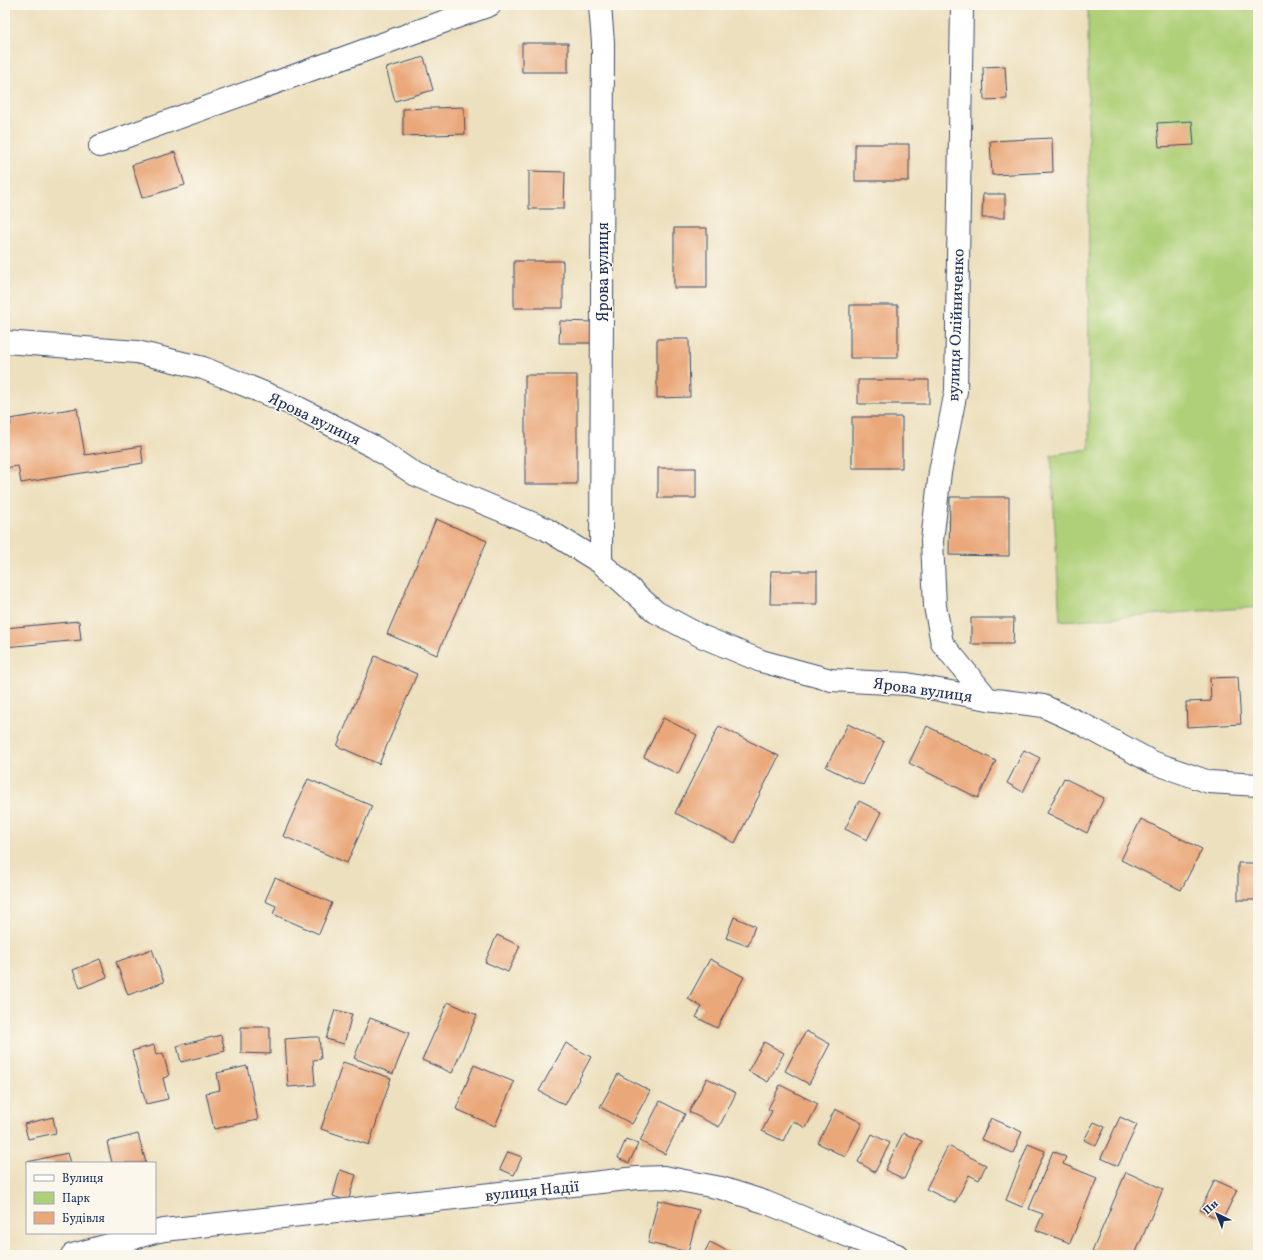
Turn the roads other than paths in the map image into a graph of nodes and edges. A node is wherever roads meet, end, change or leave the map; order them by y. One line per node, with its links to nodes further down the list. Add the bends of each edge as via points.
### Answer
1 (490, 5): 4 (street)
2 (600, 5): 6 (street, Ярова вулиця, via 603,43)
3 (962, 5): 7 (street, вулиця Олійниченко, via 956,391 940,472 932,541 936,606 942,643)
4 (100, 146)
5 (5, 342): 6 (street, Ярова вулиця, via 137,352 204,368 291,404 374,446 416,475 546,529)
6 (601, 563): 7 (street, Ярова вулиця, via 656,612 702,636 761,661 831,680 907,684)
7 (988, 699): 8 (street, Ярова вулиця, via 1043,706 1152,762 1208,782)
8 (1258, 785)
9 (156, 1232): 12 (street, вулиця Надії, via 664,1177 722,1188 765,1202)
10 (150, 1234): 11 (street, вулиця Надії)
11 (72, 1255)
12 (897, 1255)

